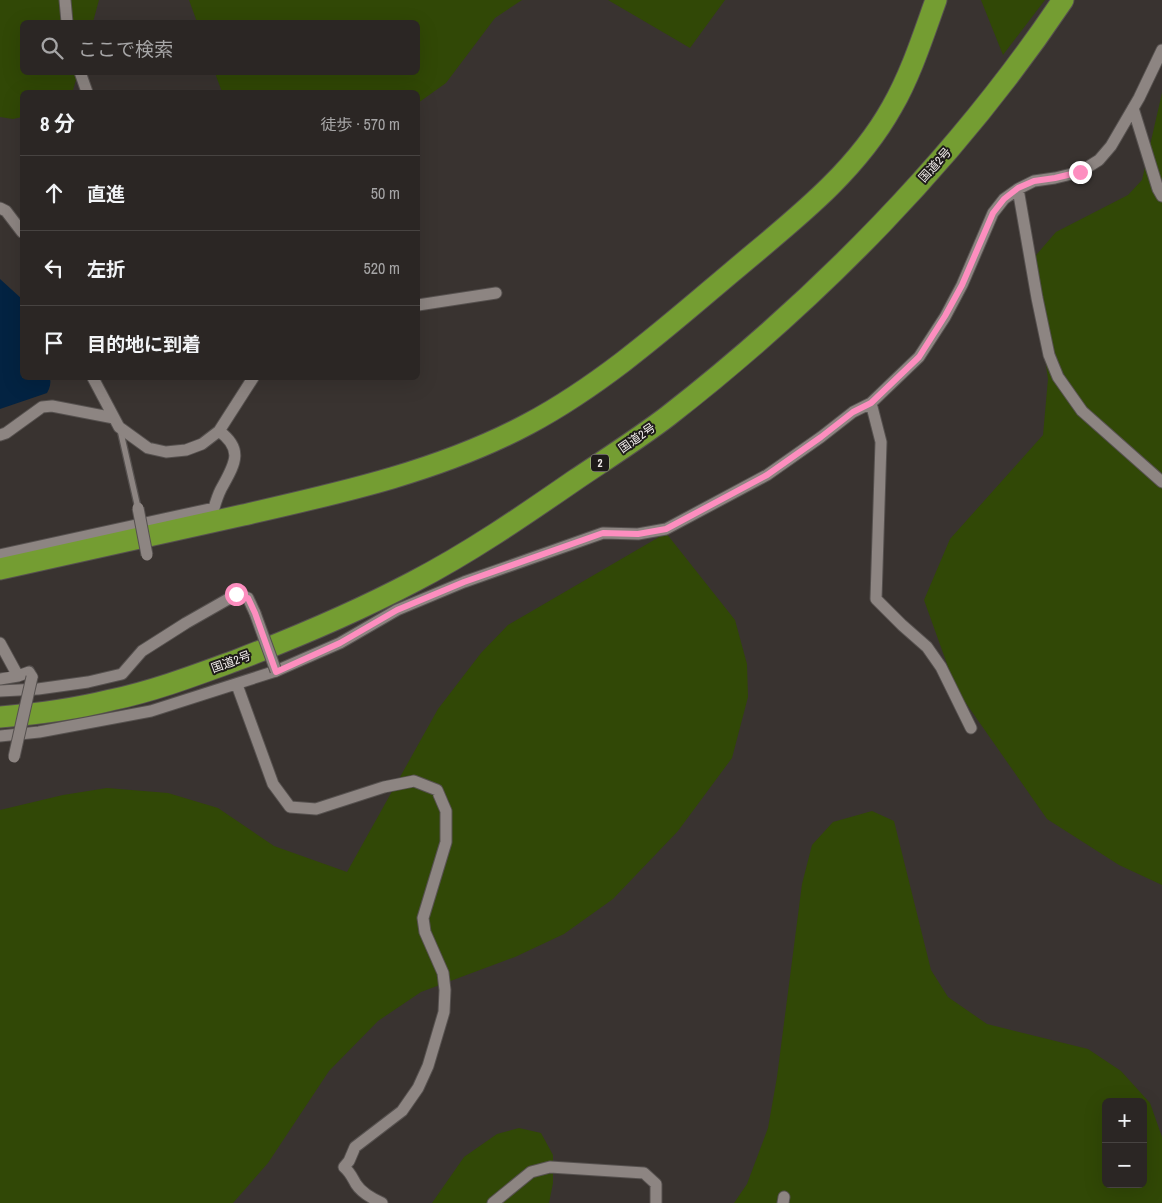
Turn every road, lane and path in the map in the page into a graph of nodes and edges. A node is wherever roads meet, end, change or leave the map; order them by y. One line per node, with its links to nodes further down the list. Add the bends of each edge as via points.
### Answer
1 (65, 0): 4 (street)
2 (936, 0): 25 (highway, via 892,107 843,174 678,318 594,384 560,406 460,455 381,481)
3 (1063, 0): 32 (highway, 国道2号 / 2, via 962,136 796,307 666,417 532,510 414,582 284,642 113,700 57,711)
4 (67, 20)
5 (1162, 50): 8 (street)
6 (81, 75): 7 (street)
7 (86, 90)
8 (1133, 108): 9 (street, via 1099,160 1080,172 1034,181); 10 (street)
9 (1018, 188): 17 (street, via 993,213 962,285 919,357); 21 (street, via 1037,298 1058,376 1082,411)
10 (1162, 196)
11 (0, 208): 12 (street)
12 (20, 229)
13 (496, 293): 14 (street)
14 (420, 305)
15 (95, 380): 18 (street)
16 (251, 380): 19 (street)
17 (871, 403): 27 (street, via 853,412 767,475 666,529 638,534 603,533 464,582 397,610 340,643); 33 (street, via 882,442 876,599 927,647 941,667)
18 (116, 422): 19 (street, via 148,448 166,452 202,444); 20 (street, via 52,406 42,408); 22 (lane)
19 (219, 430): 23 (street, via 234,446 234,458 214,508)
20 (0, 435)
21 (1162, 482)
22 (138, 508): 24 (street, bridge)
23 (0, 555)
24 (146, 555)
25 (0, 569)
26 (0, 643): 28 (street)
27 (276, 672): 30 (street); 31 (street, bridge, via 248,598 236,594 142,651 122,674 46,688)
28 (18, 676): 29 (street); 35 (street, bridge, via 29,672 32,677)
29 (0, 678)
30 (237, 685): 34 (street, via 150,711); 36 (street, via 273,784 290,807 316,809 384,786 414,781 438,790 446,811 446,842 423,918 425,932 443,973 444,1012 418,1088 402,1110 355,1147 344,1167 357,1186)
31 (0, 691)
32 (0, 717)
33 (971, 728)
34 (0, 736)
35 (14, 757)
36 (382, 1203)
37 (493, 1203): 38 (street, via 531,1172 550,1167 644,1173 656,1184)
38 (656, 1203)

